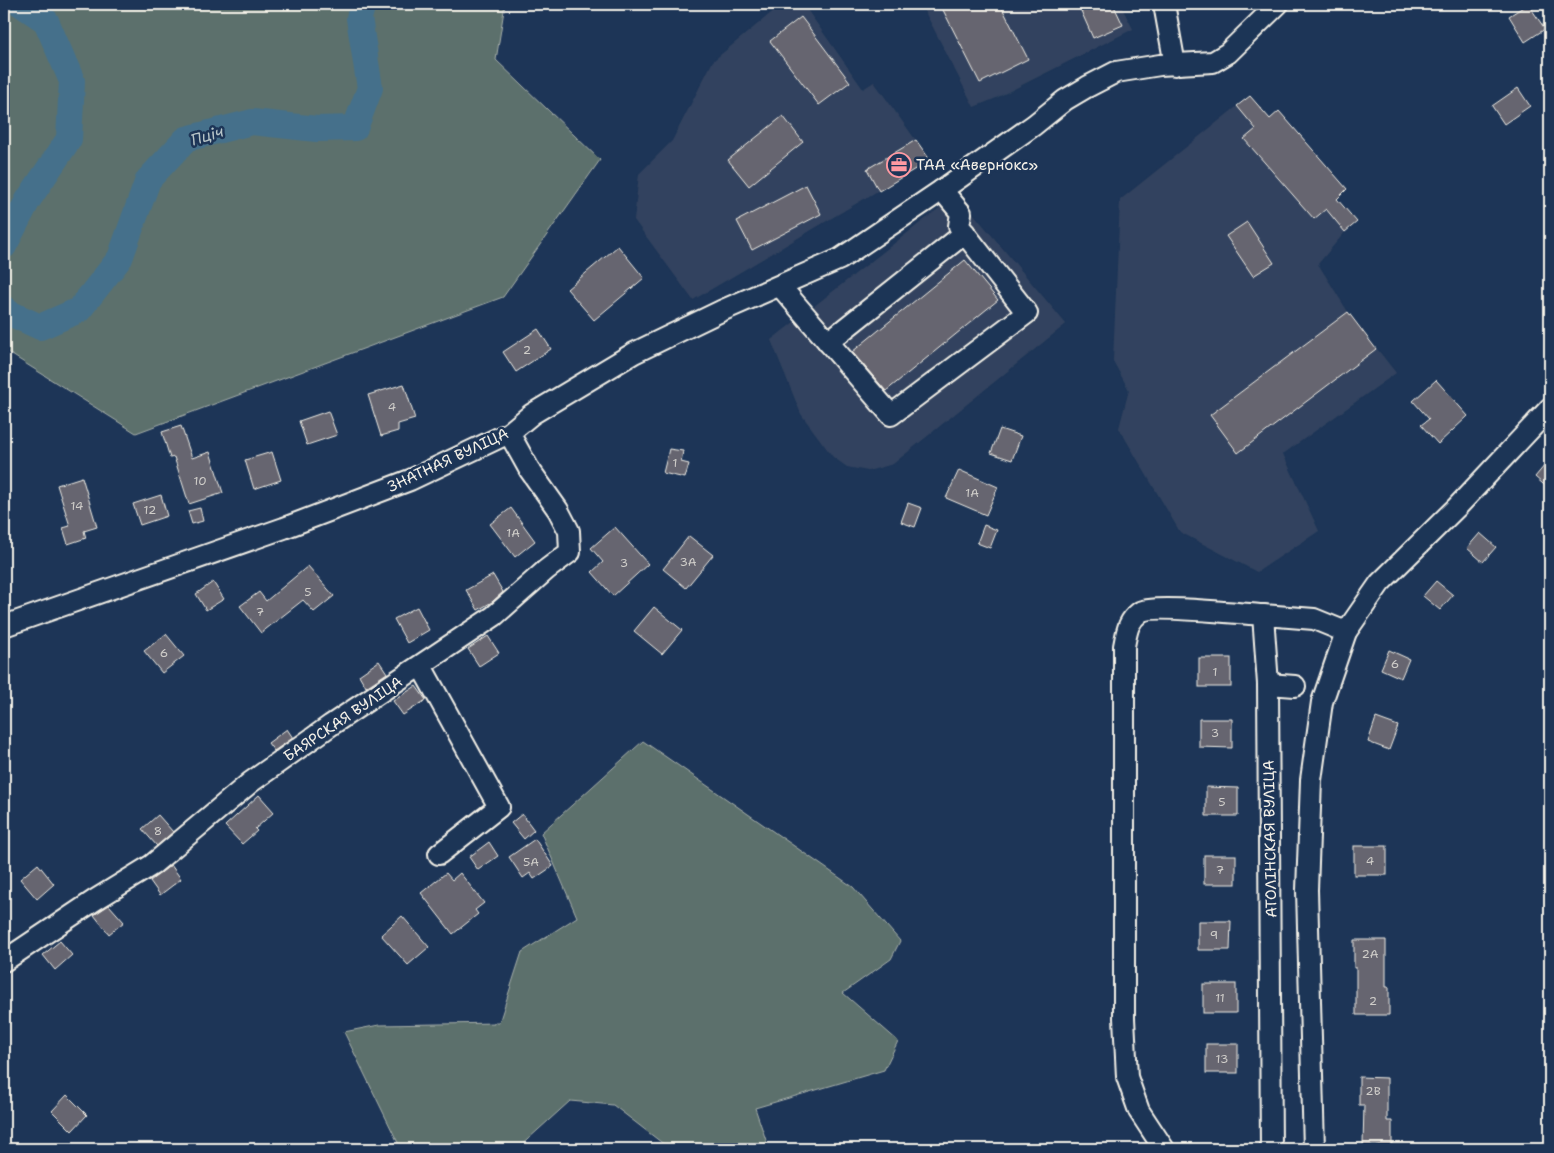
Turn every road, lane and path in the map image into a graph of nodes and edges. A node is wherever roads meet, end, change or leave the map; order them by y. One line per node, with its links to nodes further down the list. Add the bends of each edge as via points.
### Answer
1 (1164, 4): 3 (street)
2 (1278, 4): 3 (street, ЗНАТНАЯ ВУЛІЦА, via 1228,53 1213,62)
3 (1175, 65): 4 (street, ЗНАТНАЯ ВУЛІЦА, via 1116,72 1087,87)
4 (942, 190): 5 (street, via 961,213 959,226); 6 (street, ЗНАТНАЯ ВУЛІЦА, via 840,259)
5 (965, 233): 7 (street); 7 (street, via 1027,313 892,415)
6 (780, 286): 7 (street); 9 (street, ЗНАТНАЯ ВУЛІЦА, via 634,353 532,414)
7 (828, 342)
8 (1550, 408): 12 (street, via 1380,583)
9 (509, 433): 11 (street, ЗНАТНАЯ ВУЛІЦА, via 410,480 284,528); 13 (street, БАЯРСКАЯ ВУЛІЦА, via 569,531 570,552 494,616)
10 (1263, 615): 12 (street, via 1314,619); 14 (street, АТОЛІНСКАЯ ВУЛІЦА); 18 (street, via 1166,608 1141,611 1129,624 1124,646 1126,1077 1139,1111)
11 (4, 626)
12 (1346, 632): 20 (street, via 1322,702 1311,780 1308,890)
13 (421, 666): 16 (street, via 499,807); 17 (street, БАЯРСКАЯ ВУЛІЦА, via 251,782 152,865)
14 (1268, 684): 15 (street); 19 (street, АТОЛІНСКАЯ ВУЛІЦА)
15 (1295, 686)
16 (439, 854)
17 (4, 961)
18 (1164, 1149)
19 (1272, 1149)
20 (1314, 1149)

